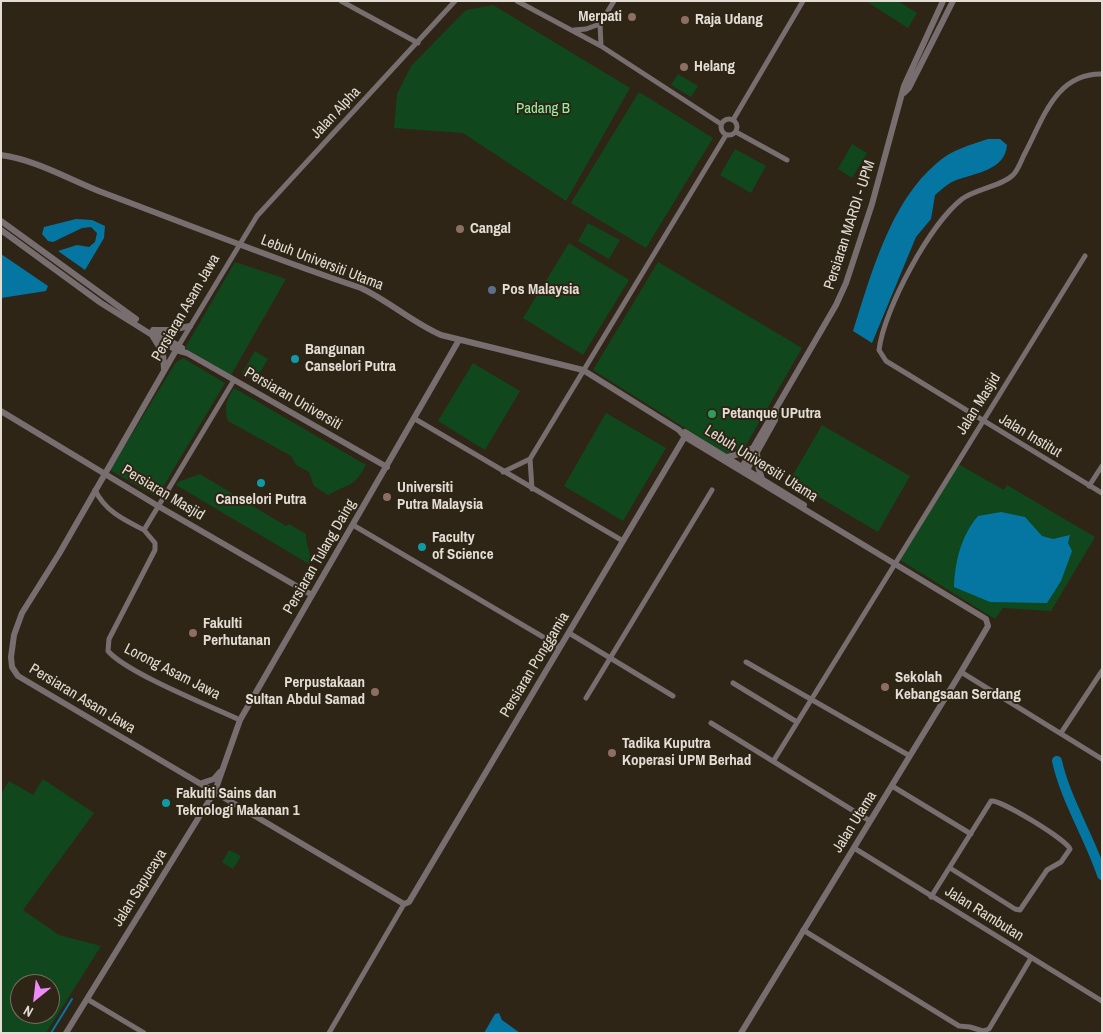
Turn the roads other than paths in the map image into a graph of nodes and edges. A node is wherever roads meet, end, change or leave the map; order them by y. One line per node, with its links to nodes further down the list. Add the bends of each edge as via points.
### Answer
1 (341, 1): 10 (street)
2 (456, 1): 10 (street, Jalan Alpha)
3 (517, 1): 9 (street)
4 (614, 1): 8 (street)
5 (803, 1): 14 (street)
6 (943, 1): 13 (street, Persiaran MARDI - UPM, via 904,86)
7 (953, 1): 13 (street, Persiaran MARDI - UPM)
8 (600, 24): 9 (street); 11 (street)
9 (572, 30): 11 (street)
10 (418, 43): 22 (street, Jalan Alpha, via 256,216)
11 (601, 46): 15 (street)
12 (1102, 74): 33 (street, Jalan Institut, via 1080,76 1060,89 1012,176 961,200 920,252 897,291 879,344 881,356)
13 (904, 93): 35 (street, Persiaran MARDI - UPM, via 846,283 776,411 769,417)
14 (732, 120): 15 (street); 16 (street, via 736,124)
15 (721, 124): 17 (street)
16 (736, 132): 17 (street); 19 (street)
17 (726, 135): 28 (street)
18 (1, 155): 22 (street, Lebuh Universiti Utama, via 20,158)
19 (787, 160)
20 (1, 221): 25 (street, Persiaran Universiti)
21 (1, 230): 25 (street, Persiaran Universiti, via 102,303)
22 (238, 244): 24 (street, Persiaran Asam Jawa); 26 (street, Lebuh Universiti Utama, via 380,296 430,330)
23 (1085, 256): 33 (street, Jalan Masjid)
24 (190, 326): 25 (street); 27 (street, Persiaran Asam Jawa)
25 (152, 332): 27 (street, Persiaran Universiti); 29 (street, via 165,360)
26 (459, 340): 28 (street, Lebuh Universiti Utama); 32 (street, Persiaran Tulang Daing)
27 (181, 349): 29 (street, Persiaran Asam Jawa); 30 (street, Persiaran Universiti)
28 (583, 370): 34 (street, Lebuh Universiti Utama); 38 (street)
29 (163, 372): 42 (street, Persiaran Asam Jawa)
30 (234, 380): 40 (street, Persiaran Universiti); 51 (street)
31 (1, 411): 42 (street, Persiaran Masjid)
32 (414, 419): 40 (street, Persiaran Tulang Daing); 43 (street)
33 (982, 421): 45 (street, Jalan Institut); 56 (street, Jalan Masjid)
34 (686, 435): 36 (street, Lebuh Universiti Utama); 37 (street, Lebuh Universiti Utama); 55 (street, Persiaran Ponggamia)
35 (754, 450): 37 (street); 41 (street, Persiaran MARDI - UPM); 44 (street)
36 (711, 452): 41 (street); 50 (street, Lebuh Universiti Utama)
37 (727, 457): 41 (street, Lebuh Universiti Utama)
38 (530, 459): 43 (street); 46 (street)
39 (1102, 466): 45 (street)
40 (387, 467): 53 (street, Persiaran Tulang Daing)
41 (744, 469): 44 (street, Lebuh Universiti Utama); 50 (street)
42 (105, 472): 47 (street, Persiaran Asam Jawa); 51 (street, Persiaran Masjid)
43 (503, 472): 46 (street)
44 (762, 479): 52 (street, Lebuh Universiti Utama)
45 (1089, 486): 49 (street, Jalan Institut)
46 (532, 489): 55 (street)
47 (96, 490): 54 (street, via 102,504 114,514); 77 (street, Persiaran Asam Jawa, via 22,613 12,646 12,667 18,676)
48 (712, 490): 60 (street)
49 (1102, 493)
50 (780, 495): 52 (street, Lebuh Universiti Utama)
51 (158, 506): 54 (street); 57 (street, Persiaran Masjid)
52 (828, 522): 56 (street, Lebuh Universiti Utama)
53 (353, 525): 57 (street, Persiaran Tulang Daing); 59 (street)
54 (144, 530): 69 (street, Lorong Asam Jawa, via 155,543 154,550 109,639 108,651 141,672)
55 (623, 541): 58 (street, Persiaran Ponggamia)
56 (894, 564): 63 (street, Jalan Utama, via 988,622); 68 (street, Jalan Masjid)
57 (312, 595): 69 (street, Persiaran Tulang Daing)
58 (569, 633): 59 (street, Persiaran Ponggamia); 60 (street)
59 (560, 648): 85 (street, Persiaran Ponggamia, via 409,902)
60 (610, 657): 66 (street); 67 (street)
61 (746, 662): 68 (street)
62 (1102, 671): 64 (street)
63 (960, 672): 72 (street); 73 (street, Jalan Utama)
64 (1100, 678): 72 (street)
65 (733, 683): 70 (street)
66 (674, 696)
67 (586, 698)
68 (812, 700): 70 (street, Jalan Masjid); 73 (street)
69 (240, 720): 76 (street, Persiaran Tulang Daing)
70 (797, 722): 75 (street, Jalan Masjid)
71 (711, 723): 75 (street)
72 (1060, 734): 74 (street)
73 (910, 756): 78 (street, Jalan Utama)
74 (1102, 759)
75 (774, 760): 80 (street)
76 (221, 771): 77 (street, via 214,779); 79 (street, Persiaran Tulang Daing)
77 (202, 783): 79 (street, Persiaran Asam Jawa)
78 (892, 786): 80 (street, Jalan Utama); 81 (street)
79 (215, 791): 85 (street, Persiaran Asam Jawa); 88 (street, Jalan Sapucaya)
80 (870, 821): 82 (street, Jalan Utama)
81 (971, 834): 83 (street); 83 (street, via 988,804 994,800 1063,840 1070,849 1061,862 1047,870 1020,910)
82 (854, 848): 84 (street, Jalan Rambutan); 86 (street, Jalan Utama)
83 (950, 868): 84 (street)
84 (931, 897): 87 (street, Jalan Rambutan)
85 (404, 904): 92 (street)
86 (802, 930): 87 (street, via 960,1026 983,1032 989,1029); 93 (street, Jalan Utama)
87 (1031, 958): 89 (street, Jalan Rambutan)
88 (86, 999): 90 (street, Jalan Sapucaya); 91 (street)
89 (1102, 1001)
90 (66, 1033)
91 (144, 1033)
92 (329, 1033)
93 (741, 1033)

